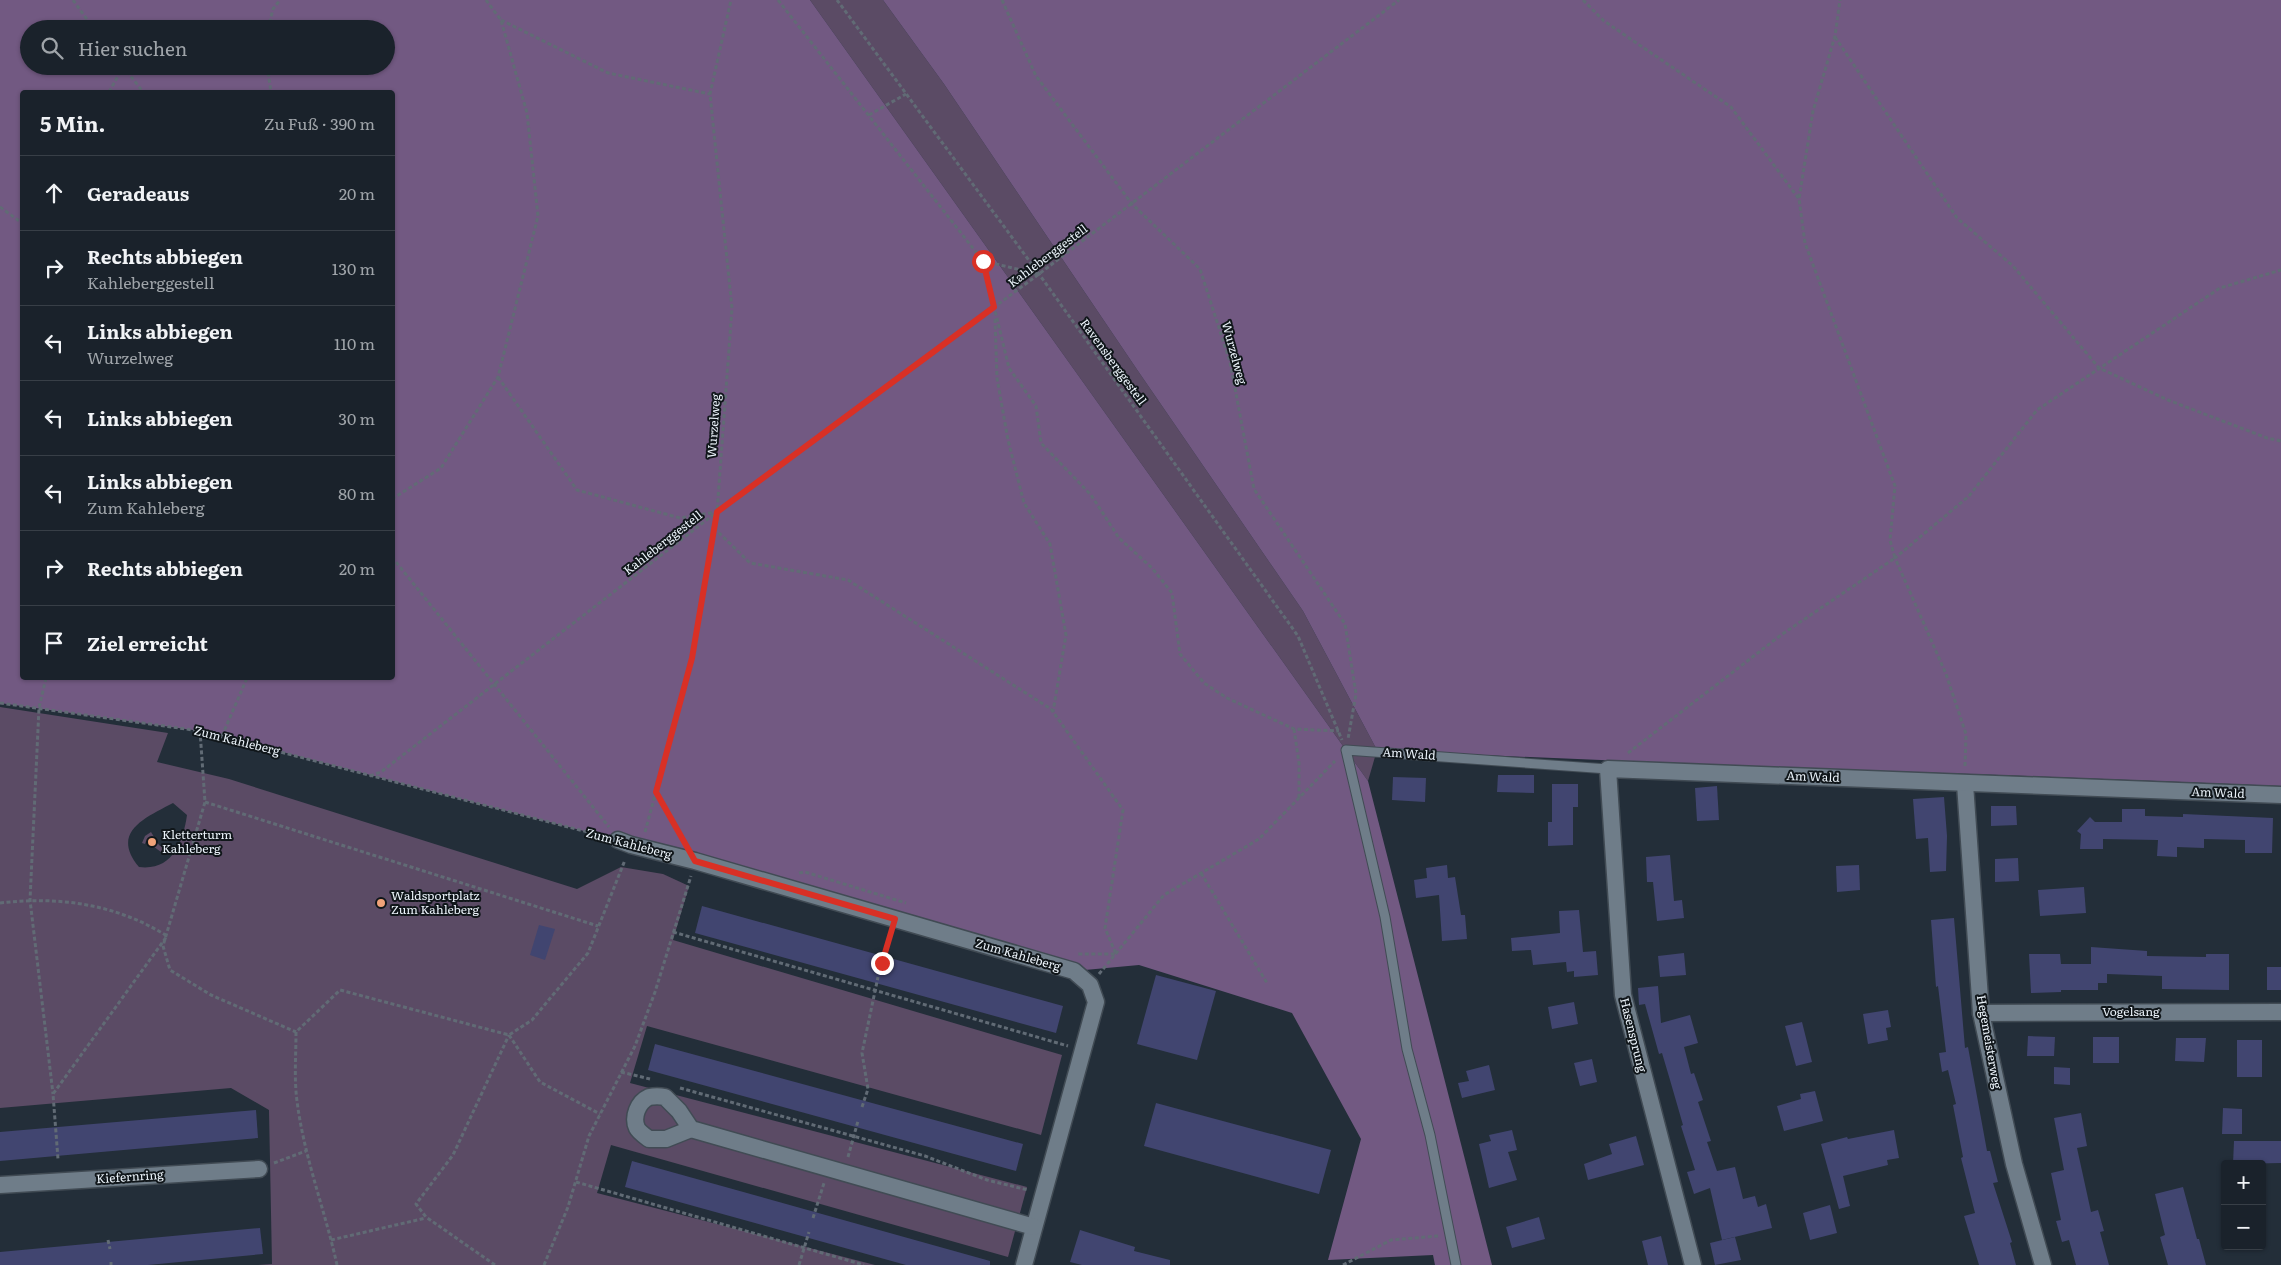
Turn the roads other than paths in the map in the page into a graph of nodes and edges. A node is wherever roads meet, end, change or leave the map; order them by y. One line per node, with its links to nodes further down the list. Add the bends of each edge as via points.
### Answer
1 (1608, 768): 2 (street, Am Wald); 12 (lane, Am Wald, via 1346,750 1385,917 1407,1048 1430,1135); 13 (street, Hasensprung, via 1623,995)
2 (1965, 784): 3 (street, Am Wald); 6 (street, Hegemeisterweg)
3 (2281, 796)
4 (630, 844): 10 (street, Zum Kahleberg, via 1074,971 1090,985 1096,1002)
5 (2281, 1012): 6 (street, Vogelsang)
6 (1981, 1013): 14 (street, Hegemeisterweg, via 2014,1164)
7 (691, 1129): 10 (street)
8 (259, 1169): 9 (street, Kiefernring)
9 (0, 1185)
10 (1034, 1227): 11 (street)
11 (1025, 1265)
12 (1456, 1265)
13 (1693, 1265)
14 (2043, 1265)

